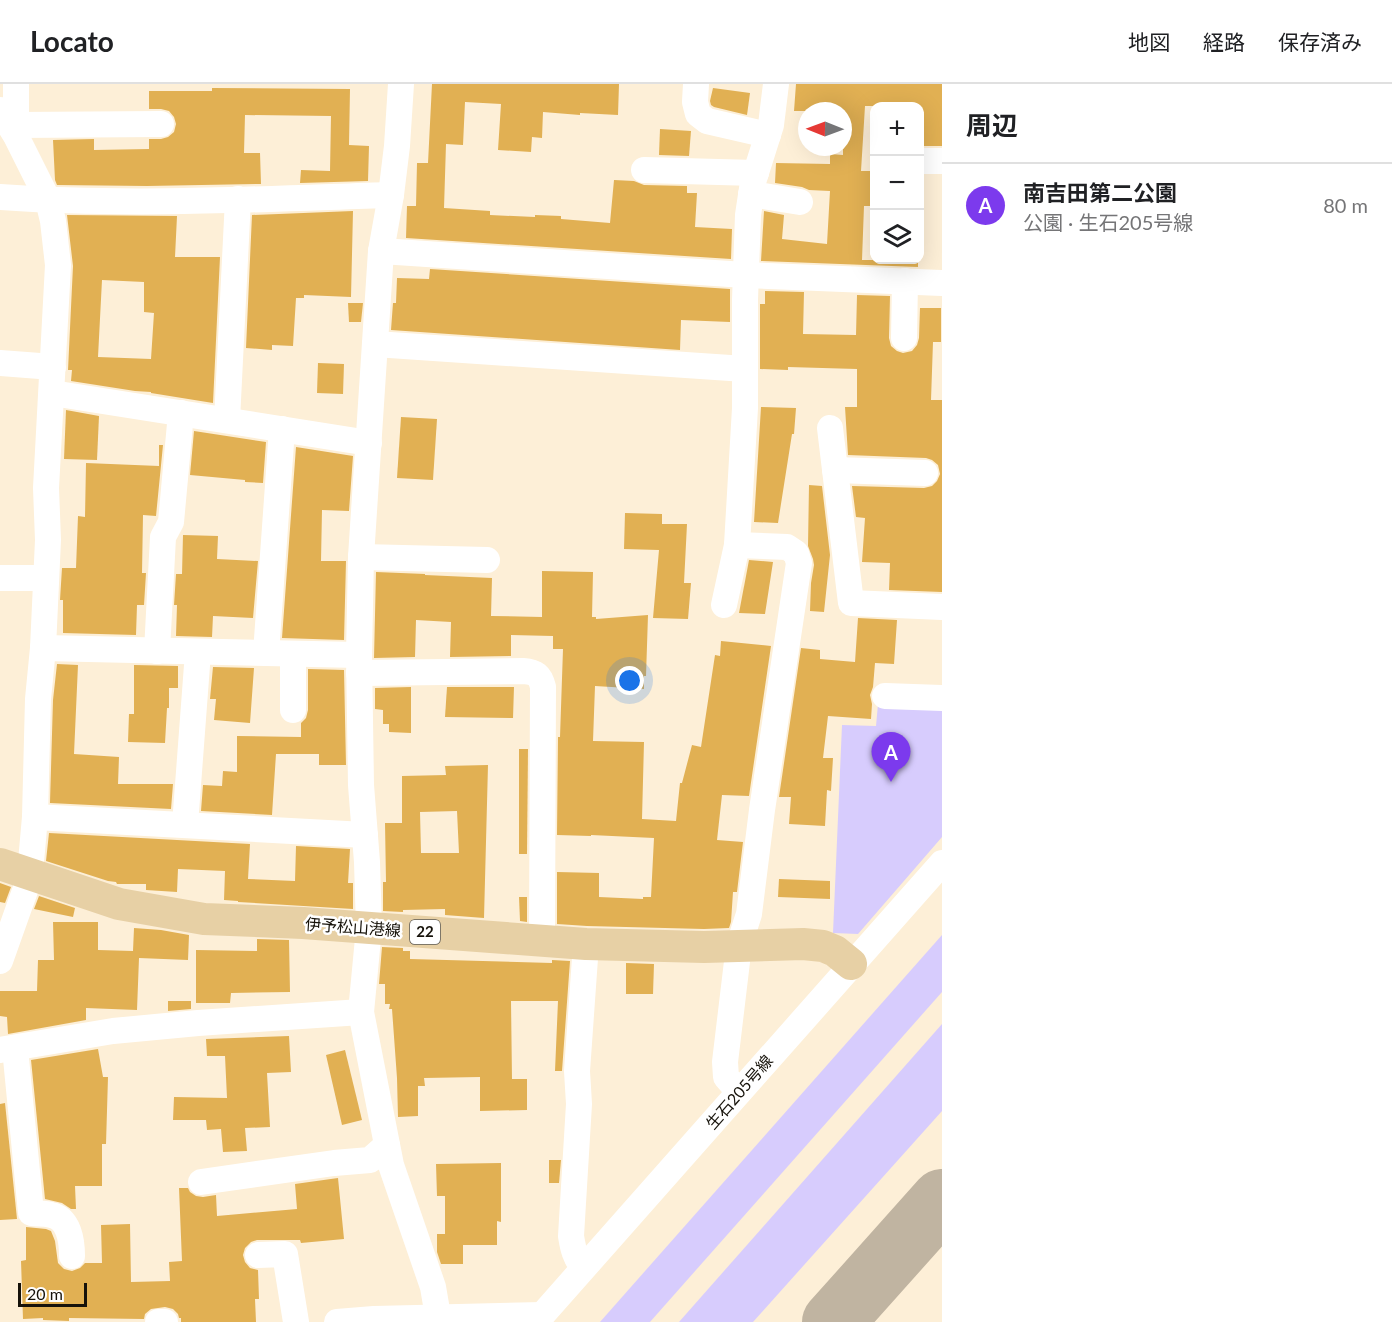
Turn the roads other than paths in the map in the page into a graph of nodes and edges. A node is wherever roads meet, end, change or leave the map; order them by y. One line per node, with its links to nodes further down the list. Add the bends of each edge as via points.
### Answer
1 (16, 84): 5 (street)
2 (401, 84): 12 (street)
3 (696, 84): 7 (street, via 698,114 707,121)
4 (776, 84): 7 (street)
5 (11, 124): 6 (street); 15 (street)
6 (162, 124)
7 (768, 135): 11 (street)
8 (924, 161): 9 (street)
9 (942, 161)
10 (644, 170): 11 (street)
11 (753, 184): 16 (street); 18 (street)
12 (391, 195): 14 (street); 17 (street)
13 (0, 197): 15 (street)
14 (238, 199): 15 (street); 28 (street)
15 (48, 200): 24 (street, via 58,265)
16 (800, 202)
17 (381, 251): 18 (street); 22 (street)
18 (745, 275): 19 (street); 25 (street)
19 (905, 281): 20 (street); 21 (street)
20 (942, 283)
21 (904, 338)
22 (375, 344): 25 (street); 31 (street)
23 (0, 363): 24 (street)
24 (53, 367): 26 (street)
25 (745, 369): 34 (street)
26 (52, 393): 27 (street); 38 (street)
27 (181, 413): 28 (street); 42 (street, via 171,522 163,537)
28 (227, 420): 30 (street)
29 (830, 428): 32 (street)
30 (282, 429): 31 (street); 44 (street)
31 (369, 443): 35 (street)
32 (836, 470): 33 (street); 40 (street, via 851,603)
33 (925, 473)
34 (737, 545): 39 (street); 59 (street, via 787,547 796,553 799,563 749,914)
35 (361, 558): 36 (street); 46 (street)
36 (487, 560)
37 (0, 578): 38 (street)
38 (46, 578): 41 (street)
39 (724, 605)
40 (942, 607)
41 (43, 648): 42 (street); 50 (street)
42 (157, 651): 43 (street)
43 (198, 652): 44 (street); 51 (street)
44 (266, 653): 45 (street)
45 (293, 654): 46 (street); 49 (street)
46 (359, 664): 52 (street); 57 (street, via 523,671 541,677)
47 (885, 696): 48 (street)
48 (942, 698)
49 (293, 710)
50 (35, 817): 51 (street); 55 (street)
51 (185, 825): 52 (street)
52 (365, 835): 56 (street)
53 (942, 863): 61 (street, 生石205号線)
54 (0, 864): 55 (main road, 伊予松山港線 / 22)
55 (30, 873): 56 (main road, 伊予松山港線 / 22, via 119,904 204,919); 60 (street)
56 (369, 928): 57 (main road, 伊予松山港線 / 22); 62 (street)
57 (542, 941): 58 (main road, 伊予松山港線 / 22)
58 (586, 944): 59 (main road, 伊予松山港線 / 22); 69 (street, via 571,1236 573,1251)
59 (739, 945): 61 (main road, 伊予松山港線 / 22, via 823,946); 64 (street, via 726,1062 726,1077)
60 (0, 961)
61 (851, 964): 64 (street, 生石205号線)
62 (361, 1012): 63 (street, via 113,1031); 65 (street)
63 (8, 1049): 68 (street, via 31,1213 54,1215 66,1224)
64 (739, 1092): 69 (street, 生石205号線)
65 (387, 1145): 66 (street, via 370,1160); 71 (street, via 433,1287)
66 (201, 1182)
67 (258, 1255): 74 (street, via 285,1254)
68 (72, 1256)
69 (584, 1268): 70 (street, 生石205号線)
70 (539, 1318): 71 (street)
71 (439, 1320): 75 (street)
72 (158, 1322): 73 (street)
73 (165, 1322)
74 (296, 1322)
75 (337, 1322)

